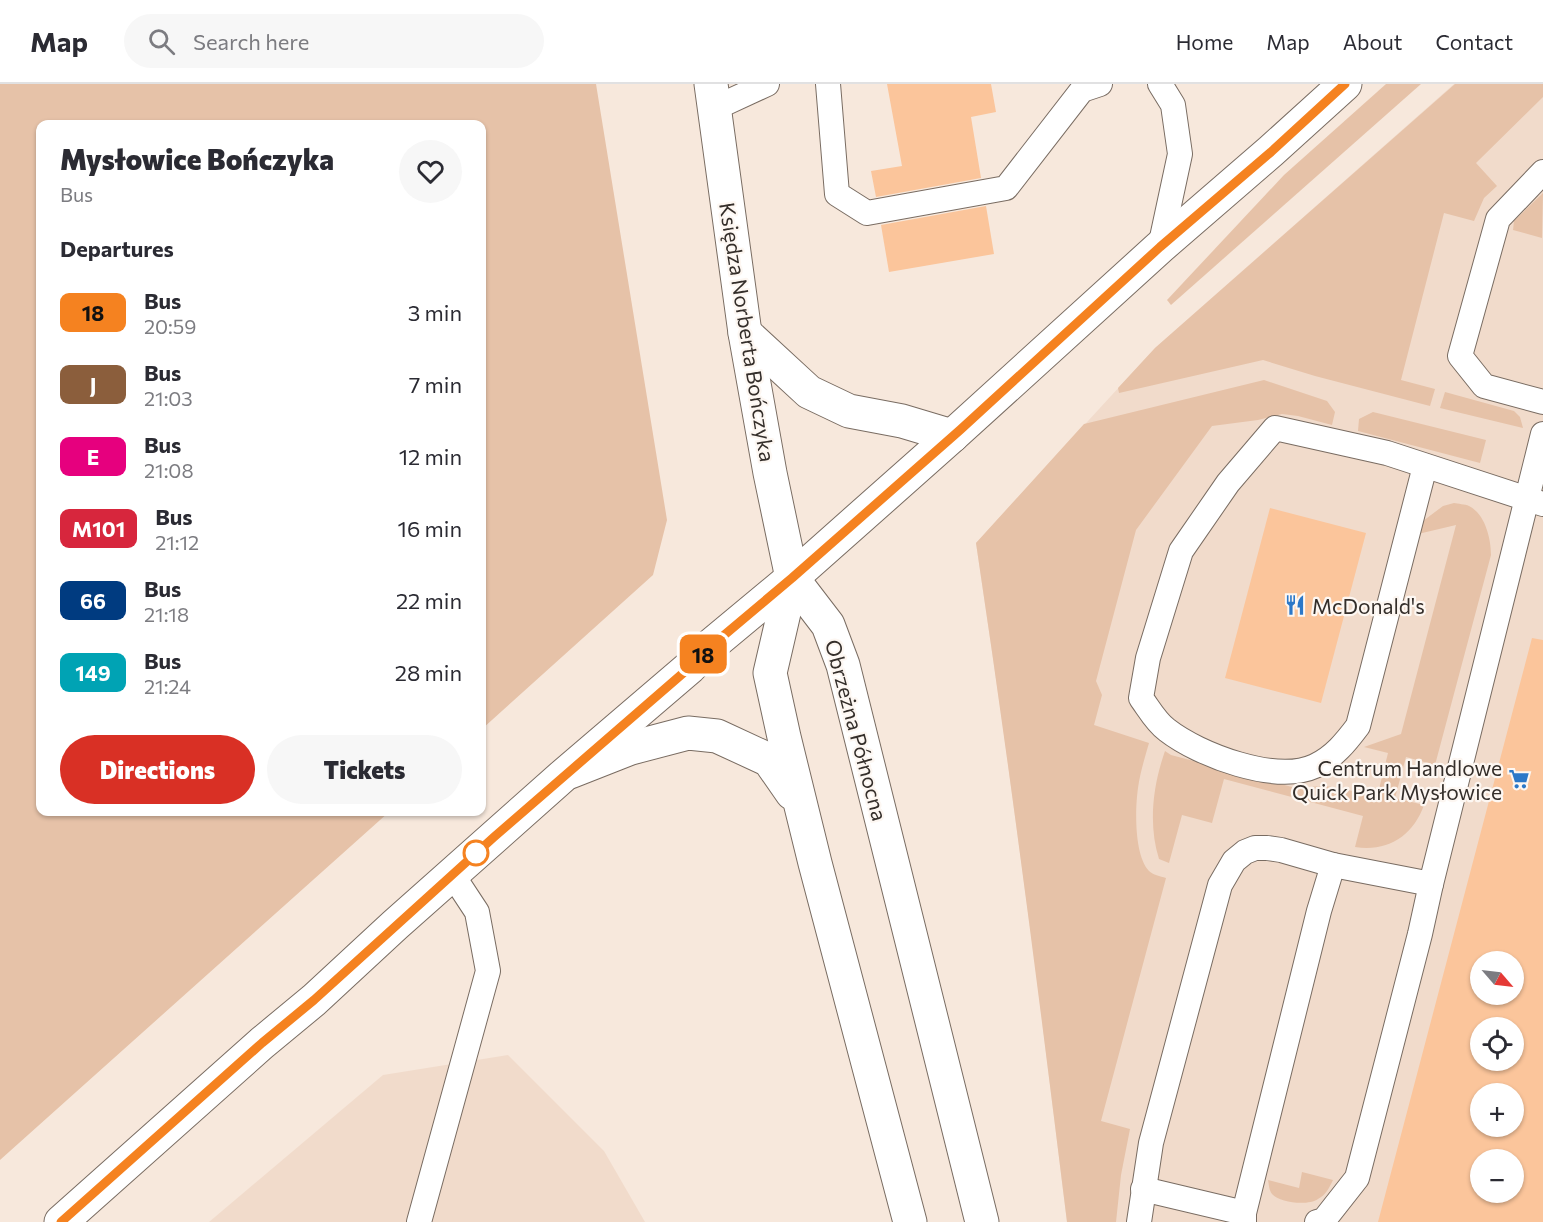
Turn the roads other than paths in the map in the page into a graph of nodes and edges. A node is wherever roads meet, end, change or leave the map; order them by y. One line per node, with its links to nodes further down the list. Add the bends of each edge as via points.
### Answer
1 (767, 84): 6 (lane)
2 (828, 84): 3 (lane, via 837,194 867,213 1006,188 1082,90)
3 (1100, 84)
4 (1160, 84): 8 (lane, via 1173,105 1180,154)
5 (1345, 84): 8 (street)
6 (713, 96): 9 (street, Księdza Norberta Bończyka)
7 (1543, 172): 10 (lane, via 1498,219 1460,356 1484,386)
8 (1160, 247): 12 (street)
9 (745, 333): 12 (street, via 809,392 849,411); 15 (street, Księdza Norberta Bończyka)
10 (1543, 402)
11 (1543, 434): 14 (lane)
12 (952, 436): 15 (street)
13 (1425, 466): 13 (lane, via 1387,453 1275,428 1228,483 1181,551 1148,658 1142,698 1166,730 1200,750 1244,766 1286,772 1314,767 1339,750 1358,726); 14 (lane)
14 (1535, 501): 20 (lane)
15 (792, 578): 16 (street); 17 (street, via 770,673); 26 (street, Obrzeżna Północna, via 828,625 843,664)
16 (565, 774): 17 (street, via 631,748 688,733 717,736 769,760); 19 (street)
17 (801, 804): 25 (street)
18 (1333, 865): 20 (lane); 21 (lane, via 1267,848 1255,848 1234,861 1220,885 1151,1143); 22 (lane)
19 (452, 874): 23 (street); 24 (lane, via 477,912 488,971)
20 (1431, 884): 28 (lane, via 1357,1178 1324,1220)
21 (1143, 1189): 22 (lane); 27 (lane)
22 (1244, 1217)
23 (61, 1222)
24 (419, 1222)
25 (910, 1222)
26 (982, 1222)
27 (1139, 1222)
28 (1317, 1222)

